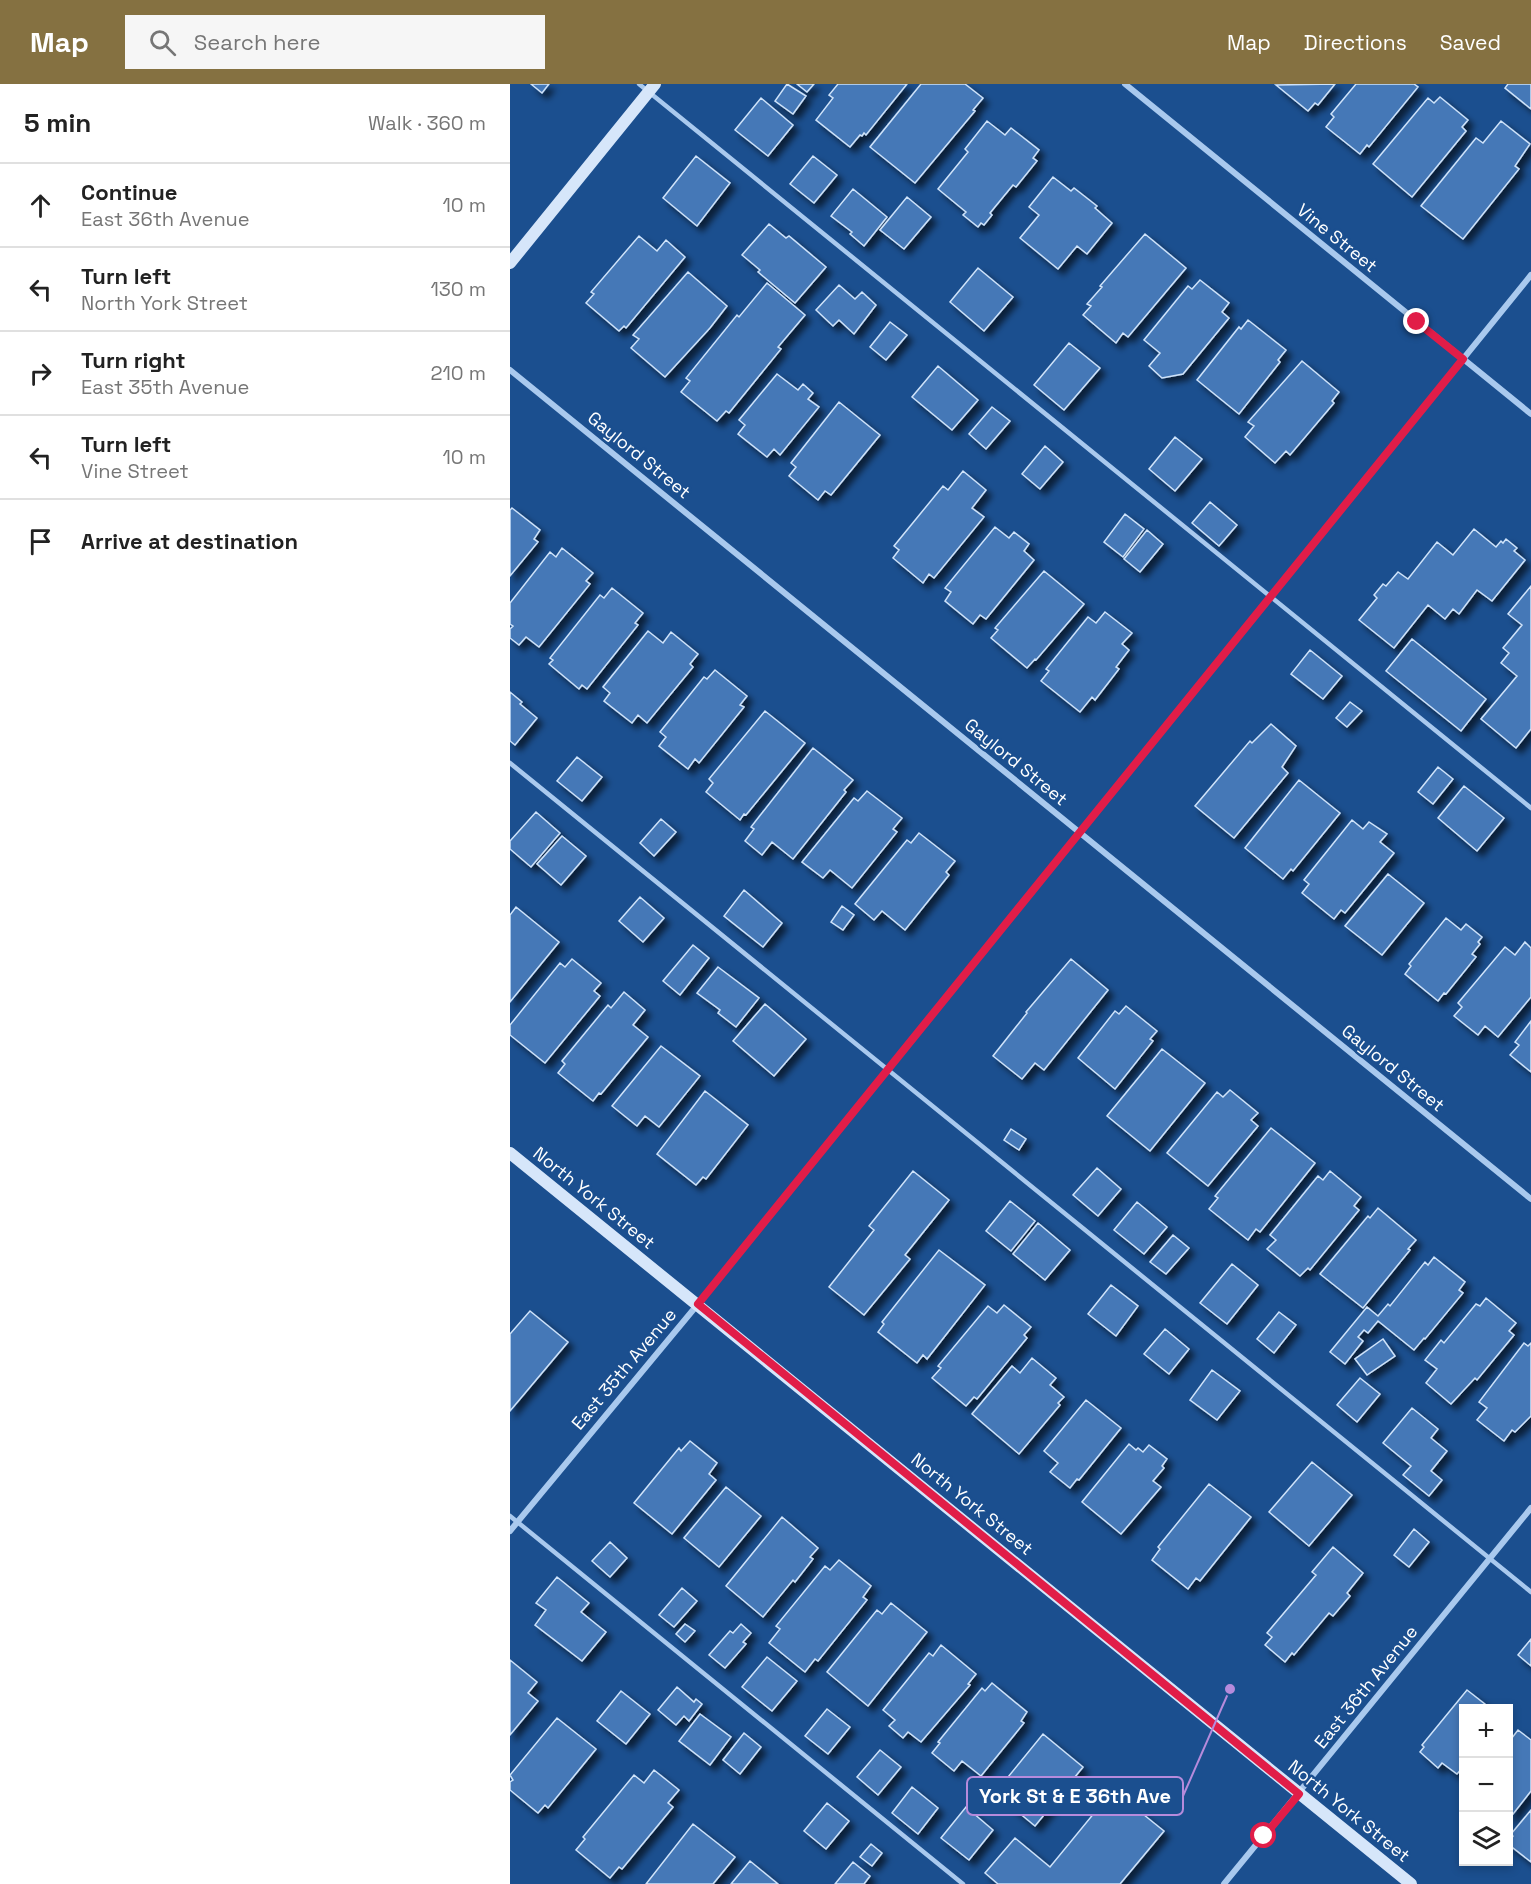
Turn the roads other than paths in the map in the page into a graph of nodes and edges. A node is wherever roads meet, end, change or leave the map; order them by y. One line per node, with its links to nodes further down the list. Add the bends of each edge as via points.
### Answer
1 (1125, 84): 5 (street, Vine Street)
2 (648, 86): 3 (main road); 8 (lane)
3 (510, 263)
4 (1531, 275): 5 (street, East 35th Avenue)
5 (1463, 359): 7 (street, Vine Street); 8 (street, East 35th Avenue)
6 (510, 370): 11 (street, Gaylord Street)
7 (1531, 414)
8 (1270, 597): 10 (lane); 11 (street, East 35th Avenue)
9 (510, 763): 12 (lane)
10 (1531, 808)
11 (1079, 833): 12 (street, East 35th Avenue); 14 (street, Gaylord Street)
12 (887, 1069): 15 (street, East 35th Avenue); 20 (lane)
13 (510, 1153): 15 (main road, North York Street)
14 (1531, 1199)
15 (698, 1304): 18 (street, East 35th Avenue); 22 (main road, North York Street)
16 (1531, 1508): 20 (street, East 36th Avenue)
17 (510, 1516): 18 (lane)
18 (517, 1522): 19 (street, East 35th Avenue); 23 (lane)
19 (510, 1531)
20 (1491, 1558): 21 (lane); 22 (street, East 36th Avenue)
21 (1531, 1592)
22 (1299, 1794): 24 (street, East 36th Avenue); 25 (main road, North York Street)
23 (963, 1884)
24 (1224, 1884)
25 (1411, 1884)

